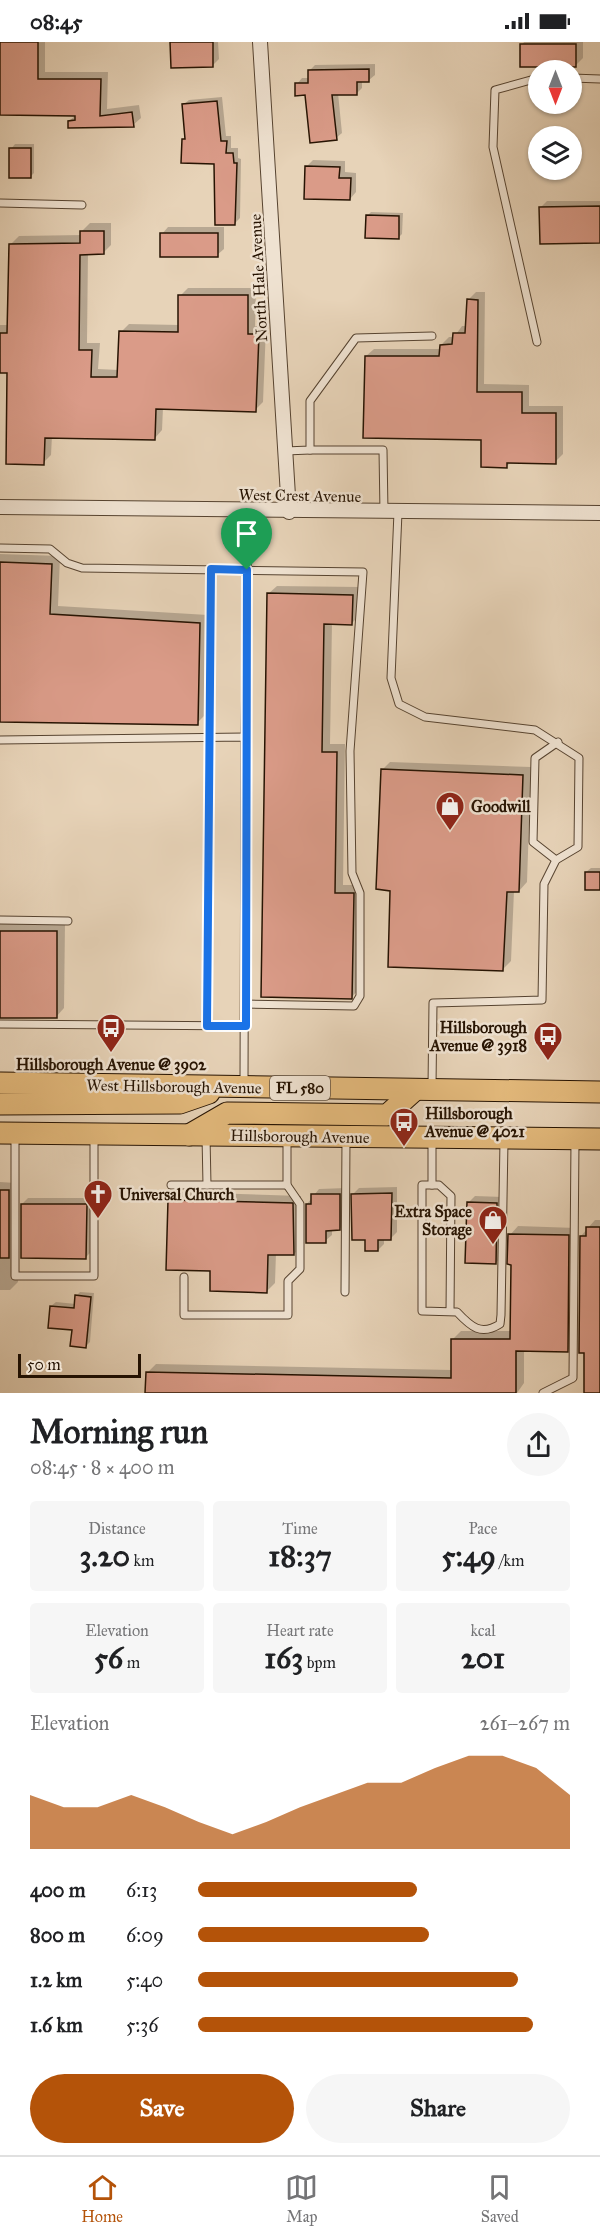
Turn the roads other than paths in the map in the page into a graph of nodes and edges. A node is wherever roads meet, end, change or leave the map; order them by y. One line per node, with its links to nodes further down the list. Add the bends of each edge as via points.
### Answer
1 (260, 42): 10 (street, North Hale Avenue)
2 (582, 78): 3 (lane)
3 (600, 78)
4 (528, 81): 8 (lane, via 495,90 493,147)
5 (0, 203): 6 (lane)
6 (82, 205)
7 (432, 336): 9 (lane, via 356,338 310,401)
8 (537, 342)
9 (310, 450): 10 (lane); 14 (lane, via 383,450)
10 (285, 451): 13 (street, North Hale Avenue)
11 (0, 507): 12 (street, West Crest Avenue)
12 (248, 511): 13 (street, West Crest Avenue); 18 (lane)
13 (289, 512): 14 (street, West Crest Avenue)
14 (391, 512): 15 (street, West Crest Avenue); 22 (lane, via 391,678 399,704 425,717 535,730)
15 (600, 513)
16 (0, 548): 17 (lane, via 50,549 67,563 82,568)
17 (211, 569): 18 (lane); 20 (lane)
18 (247, 570): 19 (lane); 26 (lane, via 363,572 350,751 352,873 360,893 360,996 354,1006)
19 (245, 737): 20 (lane); 26 (lane)
20 (211, 738): 21 (lane); 28 (lane)
21 (0, 740)
22 (558, 742): 23 (lane, via 579,758 578,847); 23 (lane, via 535,758 533,777 533,842)
23 (556, 860): 32 (lane, via 544,884 542,1000 433,1003)
24 (0, 920): 25 (lane)
25 (68, 921)
26 (246, 1004): 29 (lane)
27 (0, 1024): 28 (lane)
28 (207, 1026): 29 (lane)
29 (246, 1026): 31 (lane)
30 (0, 1083): 31 (main road, West Hillsborough Avenue / FL 580)
31 (234, 1088): 32 (main road, West Hillsborough Avenue / FL 580); 34 (main road, via 180,1103)
32 (423, 1090): 33 (main road, West Hillsborough Avenue / FL 580); 37 (main road, via 387,1115 227,1113)
33 (600, 1092)
34 (0, 1104)
35 (8, 1133): 36 (main road, Hillsborough Avenue); 36 (lane, via 15,1276 94,1276)
36 (94, 1134): 37 (main road, Hillsborough Avenue)
37 (197, 1135): 38 (main road, Hillsborough Avenue); 45 (lane)
38 (287, 1136): 39 (main road, Hillsborough Avenue); 46 (lane)
39 (346, 1137): 40 (main road, Hillsborough Avenue); 49 (lane)
40 (432, 1138): 41 (main road, Hillsborough Avenue); 47 (lane)
41 (504, 1138): 42 (main road, Hillsborough Avenue); 50 (lane, via 500,1324 480,1330 470,1326 457,1312)
42 (575, 1139): 43 (main road, Hillsborough Avenue); 51 (lane, via 573,1378)
43 (600, 1139)
44 (171, 1185): 45 (lane)
45 (207, 1185): 46 (lane)
46 (287, 1185): 48 (lane, via 300,1204 300,1269 288,1281 288,1315 184,1315)
47 (432, 1185): 50 (lane, via 439,1185 451,1196); 50 (lane, via 422,1185 422,1311)
48 (184, 1277)
49 (345, 1292)
50 (450, 1312)
51 (543, 1393)

